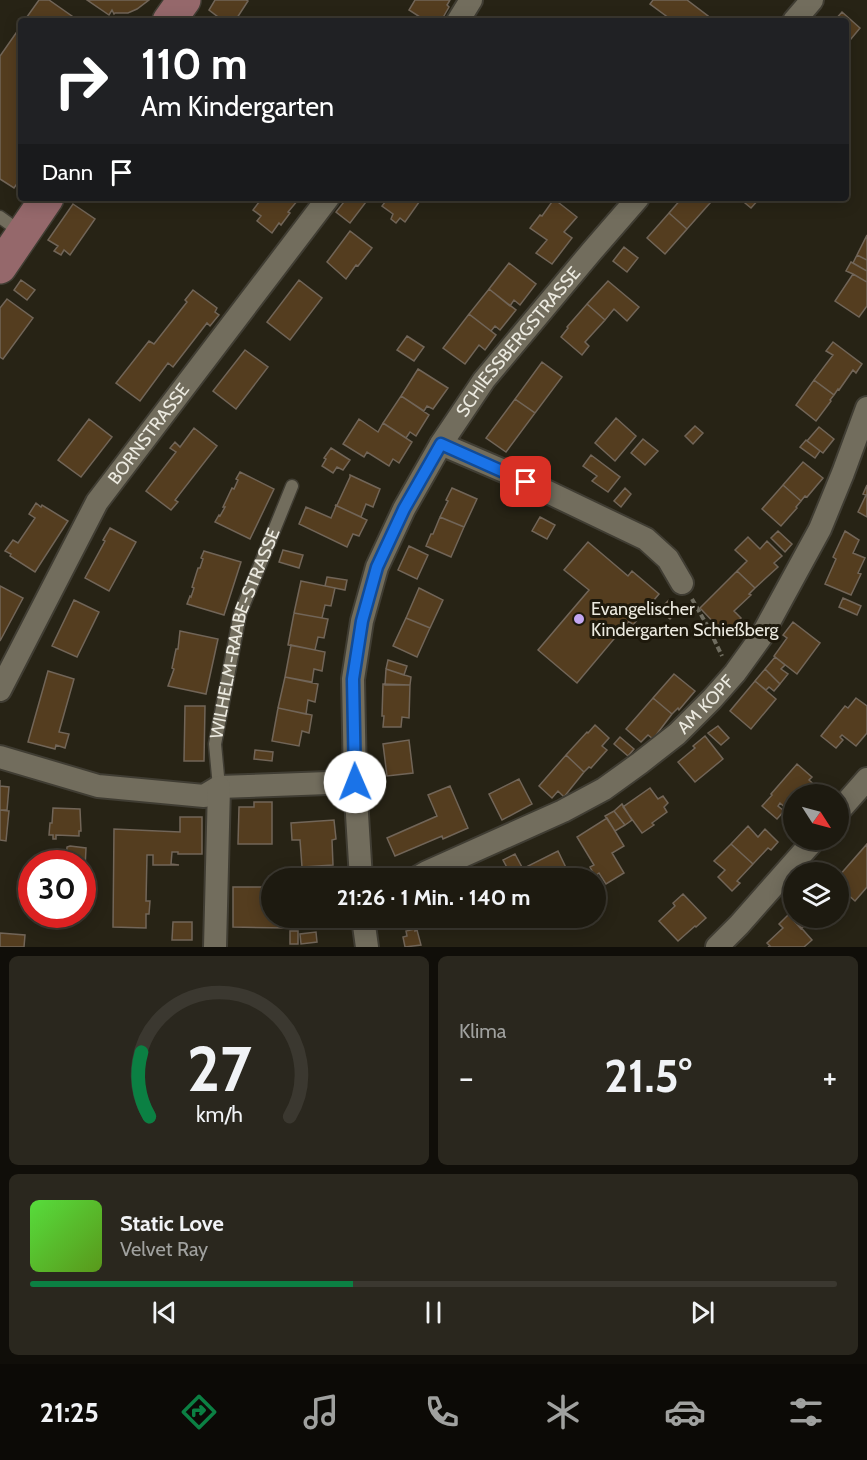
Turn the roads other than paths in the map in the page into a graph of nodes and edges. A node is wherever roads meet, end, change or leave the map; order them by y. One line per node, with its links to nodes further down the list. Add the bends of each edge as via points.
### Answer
1 (184, 0): 4 (main road)
2 (471, 0): 5 (street)
3 (812, 0): 6 (street)
4 (171, 18)
5 (460, 18)
6 (797, 18)
7 (43, 201): 10 (main road)
8 (326, 201): 16 (street, BORNSTRASSE, via 98,502)
9 (635, 201): 13 (street, SCHIESSBERGSTRASSE, via 484,380)
10 (12, 225): 11 (main road)
11 (0, 267)
12 (867, 408): 24 (street, AM KOPF, via 819,529 761,637 735,673 677,734 604,789)
13 (441, 444): 15 (street, via 646,539 668,559); 19 (street, SCHIESSBERGSTRASSE, via 377,567 362,621 353,679)
14 (292, 486): 20 (lane, WILHELM-RAABE-STRASSE, via 240,614 215,744)
15 (682, 583)
16 (0, 690)
17 (0, 757): 20 (street, via 98,786 204,796)
18 (867, 779): 21 (street)
19 (355, 782): 20 (street); 23 (street, SCHIESSBERGSTRASSE)
20 (219, 786): 26 (street, WILHELM-RAABE-STRASSE)
21 (849, 799)
22 (805, 850): 28 (street)
23 (360, 868)
24 (435, 868)
25 (364, 928): 27 (street)
26 (214, 947)
27 (367, 947)
28 (717, 947)

